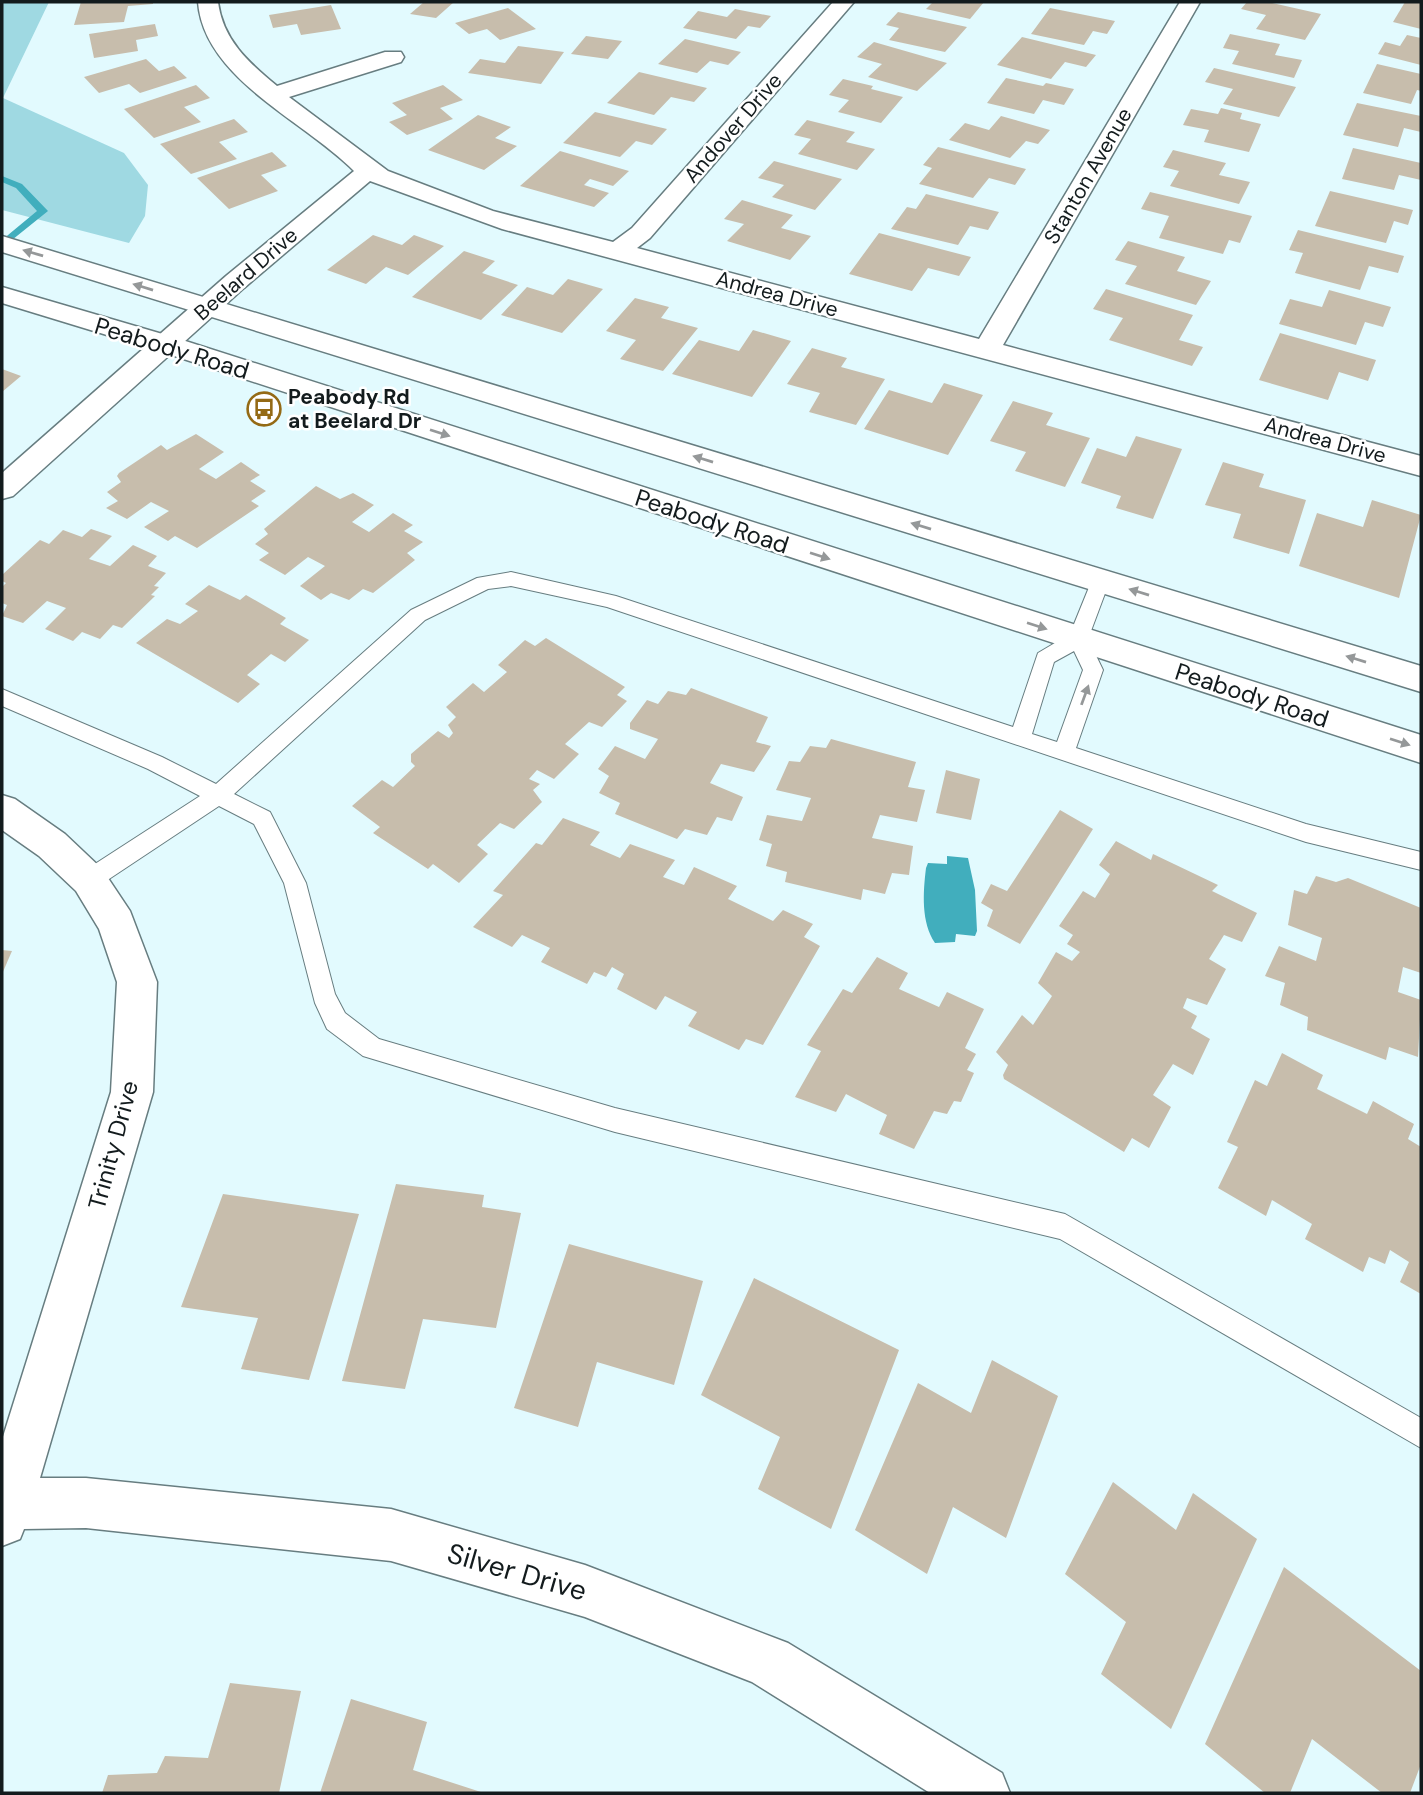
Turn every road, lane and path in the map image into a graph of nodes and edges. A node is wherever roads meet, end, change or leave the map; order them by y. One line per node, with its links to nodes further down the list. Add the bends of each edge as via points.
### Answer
1 (208, 2): 5 (street, Andrea Drive, via 213,28 224,47)
2 (844, 2): 8 (street, Andover Drive, via 641,233)
3 (1190, 2): 12 (street, Stanton Avenue)
4 (393, 57): 5 (street)
5 (275, 94): 6 (street, Andrea Drive)
6 (367, 172): 8 (street, Andrea Drive, via 442,204); 10 (street, Beelard Drive)
7 (2, 244): 10 (street, Peabody Road, one-way to 7)
8 (618, 251): 12 (street, Andrea Drive)
9 (9, 297): 11 (street, Peabody Road)
10 (208, 307): 11 (street, Beelard Drive); 15 (street, Peabody Road, one-way to 10)
11 (166, 344): 14 (street, Beelard Drive); 16 (street, Peabody Road, one-way to 16)
12 (986, 351): 13 (street, Andrea Drive)
13 (1421, 466)
14 (2, 489)
15 (1101, 580): 16 (lane); 17 (street, Peabody Road, one-way to 15)
16 (1078, 639): 19 (lane, via 1045,658); 20 (street, Peabody Road, one-way to 20); 21 (lane, one-way to 16, via 1093,670)
17 (1421, 679)
18 (2, 697): 22 (lane, via 155,763)
19 (1021, 736): 21 (lane); 22 (lane, via 609,601 511,579 484,583 418,615)
20 (1421, 749)
21 (1064, 751): 24 (lane, via 1306,833)
22 (218, 796): 25 (lane); 26 (lane, via 262,818 295,883 323,995 336,1021 372,1048 614,1120 1065,1227)
23 (2, 810): 25 (street, Trinity Drive, via 52,845)
24 (1421, 861)
25 (89, 880): 27 (street, Trinity Drive, via 116,923 137,982 132,1092)
26 (1421, 1434)
27 (4, 1513): 28 (street, Silver Drive, via 86,1503 391,1535 585,1591 769,1662)
28 (982, 1793)

